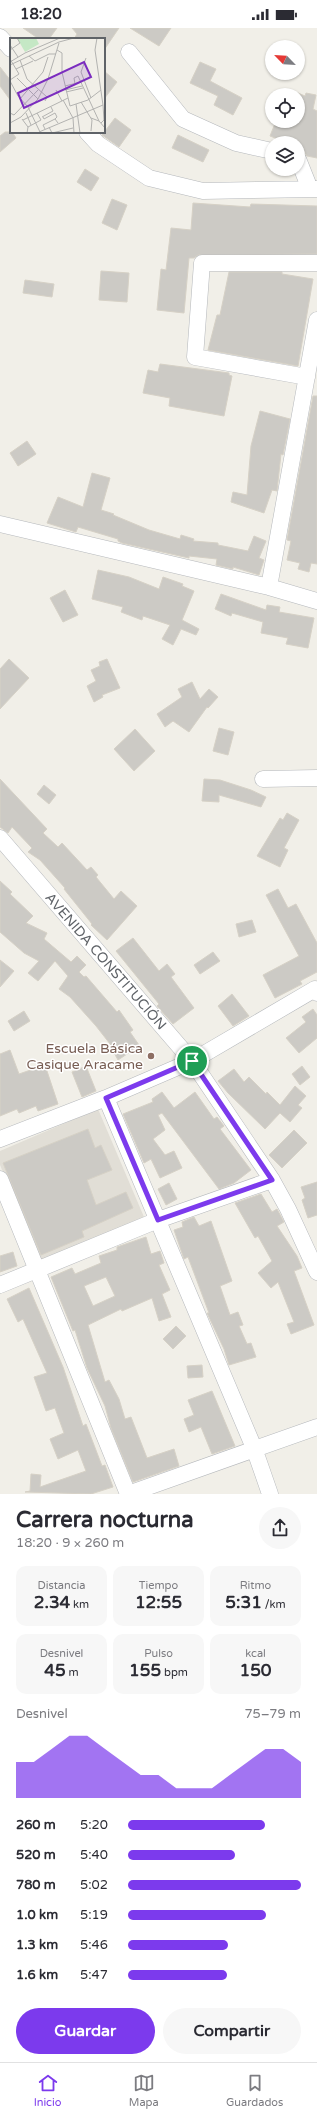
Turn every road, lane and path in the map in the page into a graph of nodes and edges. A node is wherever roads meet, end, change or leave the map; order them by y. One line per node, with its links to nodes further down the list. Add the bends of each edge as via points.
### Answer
1 (0, 38): 2 (street)
2 (10, 49)
3 (129, 52): 5 (street, via 183,119 236,143)
4 (88, 133): 7 (street, via 98,144 149,178 203,191)
5 (265, 149)
6 (305, 172): 7 (street)
7 (314, 189)
8 (317, 263): 10 (street, via 202,263 196,357)
9 (317, 320): 10 (street)
10 (306, 377): 12 (street)
11 (0, 524): 12 (street)
12 (269, 587): 13 (street)
13 (317, 601)
14 (317, 778): 15 (street)
15 (263, 779)
16 (0, 838): 18 (street, AVENIDA CONSTITUCIÓN)
17 (317, 993): 18 (street, via 315,989)
18 (192, 1061): 19 (street); 22 (street, AVENIDA CONSTITUCIÓN)
19 (106, 1098): 20 (street); 23 (street)
20 (0, 1139)
21 (0, 1179): 24 (street)
22 (272, 1180): 23 (street); 25 (street, AVENIDA CONSTITUCIÓN)
23 (158, 1220): 24 (street); 28 (street)
24 (38, 1268): 26 (street); 29 (street)
25 (317, 1272)
26 (0, 1285)
27 (317, 1427): 28 (street)
28 (254, 1448): 29 (street); 30 (street)
29 (128, 1494)
30 (270, 1494)

